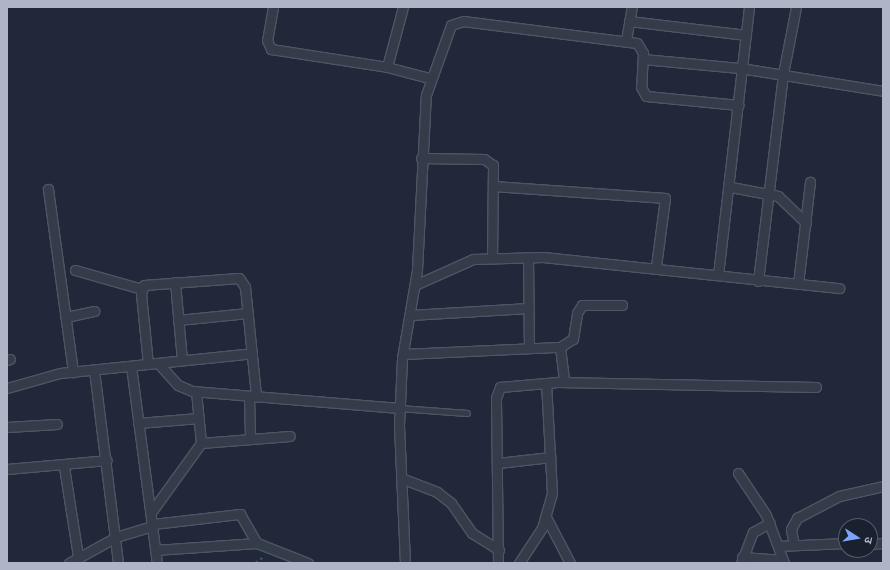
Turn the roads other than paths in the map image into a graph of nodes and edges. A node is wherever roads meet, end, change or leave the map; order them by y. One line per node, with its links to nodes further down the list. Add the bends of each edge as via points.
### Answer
1 (273, 7): 10 (street, via 267,40 271,49)
2 (403, 7): 10 (street)
3 (632, 7): 6 (street)
4 (749, 7): 7 (street)
5 (796, 7): 12 (street)
6 (630, 21): 7 (street); 8 (street)
7 (746, 35): 11 (street)
8 (626, 40): 9 (street, via 641,46); 13 (street, via 463,21 451,25)
9 (643, 59): 11 (street); 15 (street, via 641,87 646,96)
10 (387, 67): 13 (street)
11 (743, 69): 12 (street); 15 (street)
12 (783, 74): 14 (street); 21 (street)
13 (430, 78): 16 (street)
14 (883, 91)
15 (739, 105): 19 (street)
16 (421, 158): 18 (street, via 490,161 494,170); 31 (street)
17 (810, 182): 22 (street)
18 (494, 186): 23 (street); 25 (street, via 665,198)
19 (731, 186): 21 (street); 27 (street)
20 (48, 189): 39 (street)
21 (768, 192): 22 (street, via 784,200); 28 (street)
22 (806, 223): 30 (street)
23 (492, 257): 24 (street); 31 (street, via 451,267)
24 (528, 257): 25 (street); 35 (street)
25 (656, 266): 27 (street)
26 (75, 270): 33 (street)
27 (718, 275): 28 (street)
28 (758, 281): 30 (street)
29 (175, 282): 33 (street, via 151,283); 37 (street, via 239,278 245,287); 40 (street)
30 (798, 284): 32 (street)
31 (415, 285): 38 (street)
32 (839, 288)
33 (142, 289): 46 (street)
34 (622, 305): 42 (street, via 582,305 577,313 573,339)
35 (529, 308): 38 (street); 41 (street)
36 (94, 311): 39 (street)
37 (248, 313): 40 (street); 43 (street)
38 (410, 315): 44 (street)
39 (66, 317): 49 (street)
40 (178, 320): 45 (street)
41 (530, 347): 42 (street); 44 (street)
42 (560, 347): 50 (street)
43 (252, 353): 45 (street); 55 (street)
44 (403, 354): 56 (street)
45 (182, 360): 46 (street)
46 (153, 363): 47 (street); 54 (street, via 183,389)
47 (130, 366): 48 (street); 59 (street)
48 (94, 370): 49 (street); 66 (street)
49 (73, 372): 53 (street)
50 (564, 382): 51 (street); 52 (street)
51 (546, 383): 65 (street); 67 (street, via 505,385 497,391)
52 (816, 387)
53 (7, 388)
54 (196, 391): 55 (street); 58 (street)
55 (253, 396): 56 (street); 63 (street)
56 (399, 408): 57 (lane); 71 (street)
57 (467, 413)
58 (199, 418): 59 (street); 64 (street)
59 (138, 423): 73 (street)
60 (57, 424): 61 (street)
61 (7, 427)
62 (290, 436): 63 (street)
63 (250, 438): 64 (street)
64 (201, 443): 73 (street)
65 (551, 457): 67 (street); 74 (street, via 552,493)
66 (108, 460): 68 (street); 77 (street)
67 (498, 463): 83 (street)
68 (64, 467): 69 (street); 84 (street)
69 (7, 469)
70 (738, 473): 75 (street)
71 (401, 478): 83 (street, via 437,492 451,503 472,532); 91 (street)
72 (883, 486): 80 (street, via 839,496 797,518 791,529)
73 (152, 511): 76 (street)
74 (546, 517): 93 (street, via 530,550); 94 (street)
75 (770, 523): 81 (street); 85 (street, via 753,532)
76 (153, 525): 77 (street); 78 (street, via 240,514); 82 (street)
77 (116, 537): 84 (street); 88 (street)
78 (257, 543): 82 (street); 90 (street)
79 (838, 544): 80 (street)
80 (794, 545): 81 (street)
81 (778, 546): 86 (street)
82 (155, 550): 89 (street)
83 (499, 550): 92 (street)
84 (78, 556): 87 (street)
85 (741, 560): 86 (street)
86 (783, 562)
87 (69, 563)
88 (118, 563)
89 (157, 563)
90 (308, 563)
91 (405, 563)
92 (498, 563)
93 (519, 563)
94 (570, 563)

